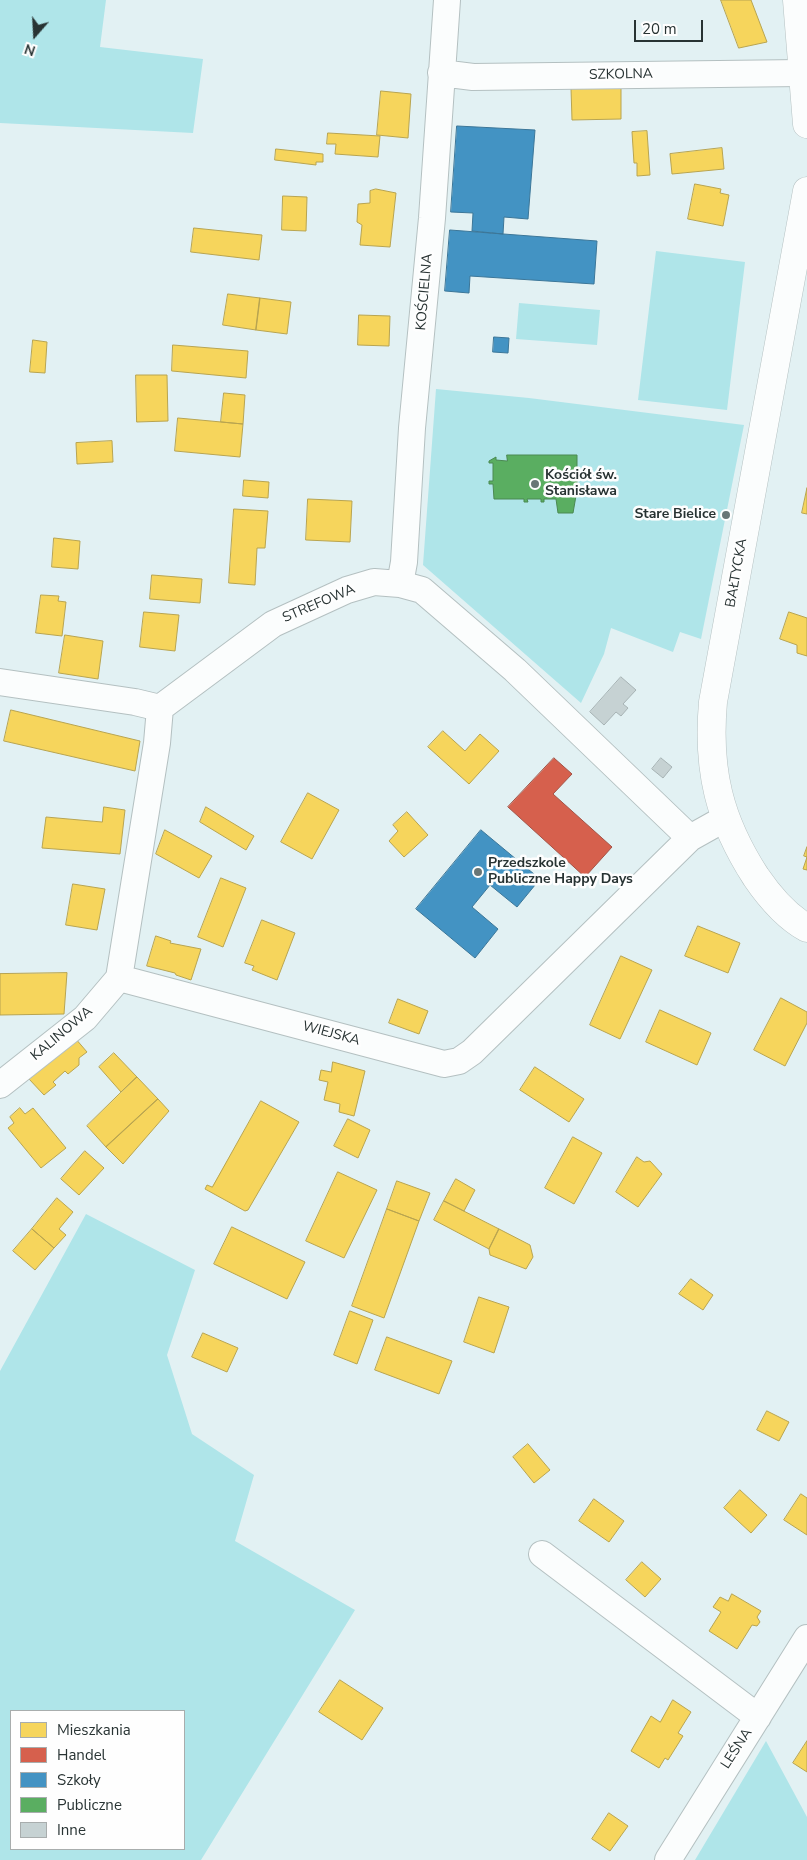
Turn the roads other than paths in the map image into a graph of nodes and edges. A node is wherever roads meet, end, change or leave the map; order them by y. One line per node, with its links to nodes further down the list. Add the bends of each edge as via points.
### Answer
1 (447, 0): 3 (street, KOŚCIELNA)
2 (797, 0): 4 (street)
3 (441, 73): 4 (street, SZKOLNA, via 473,77); 7 (street, KOŚCIELNA, via 432,218)
4 (801, 73): 5 (street)
5 (807, 124)
6 (807, 191): 10 (street, BAŁTYCKA, via 713,702 710,732 715,782)
7 (400, 584): 9 (street, STREFOWA, via 374,582 347,590 273,624); 11 (street, STREFOWA, via 422,590 488,647)
8 (0, 682): 9 (street)
9 (160, 708): 13 (street)
10 (724, 820): 11 (street, WIEJSKA); 12 (street, BAŁTYCKA, via 766,891 796,922)
11 (690, 838): 13 (street, WIEJSKA, via 472,1052 459,1061 444,1064)
12 (807, 928)
13 (119, 978): 14 (street, KALINOWA, via 85,1018)
14 (0, 1084)
15 (542, 1554): 17 (street)
16 (807, 1638): 17 (street, LEŚNA)
17 (758, 1717): 18 (street, LEŚNA)
18 (668, 1860)

